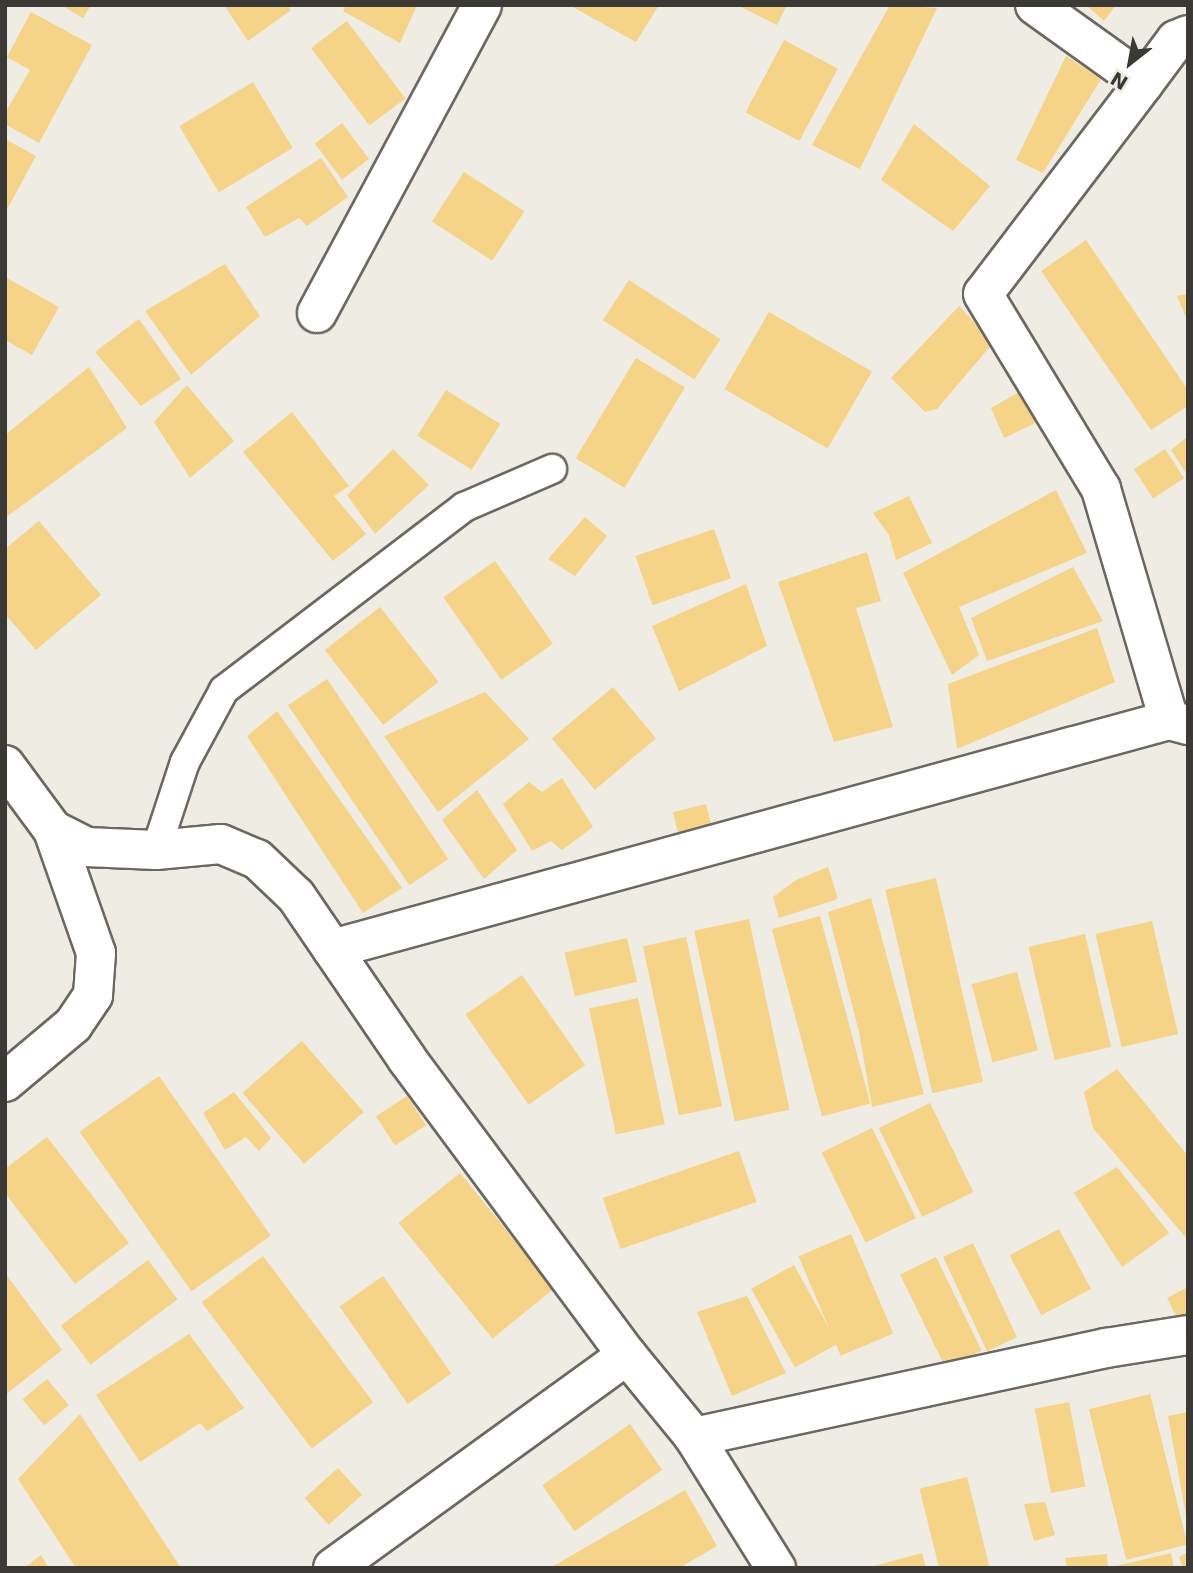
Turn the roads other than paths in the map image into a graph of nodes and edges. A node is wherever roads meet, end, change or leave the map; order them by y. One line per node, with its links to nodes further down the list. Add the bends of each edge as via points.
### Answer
1 (482, 5): 5 (street)
2 (1035, 5): 4 (street)
3 (1188, 35): 4 (street, via 1176,40)
4 (1144, 83): 7 (street, via 983,294 1101,489)
5 (317, 313)
6 (552, 469): 10 (lane, via 464,507 224,690 185,762)
7 (1178, 722): 11 (street)
8 (5, 765): 9 (street)
9 (52, 830): 10 (street, via 86,847); 12 (street, via 96,953 93,995 73,1025)
10 (156, 850): 11 (street, via 221,844 257,859 296,896)
11 (332, 949): 14 (street, via 407,1059)
12 (5, 1082)
13 (1188, 1335): 15 (street, via 1105,1348)
14 (627, 1355): 15 (street); 16 (street)
15 (694, 1437): 17 (street)
16 (332, 1568)
17 (776, 1568)

